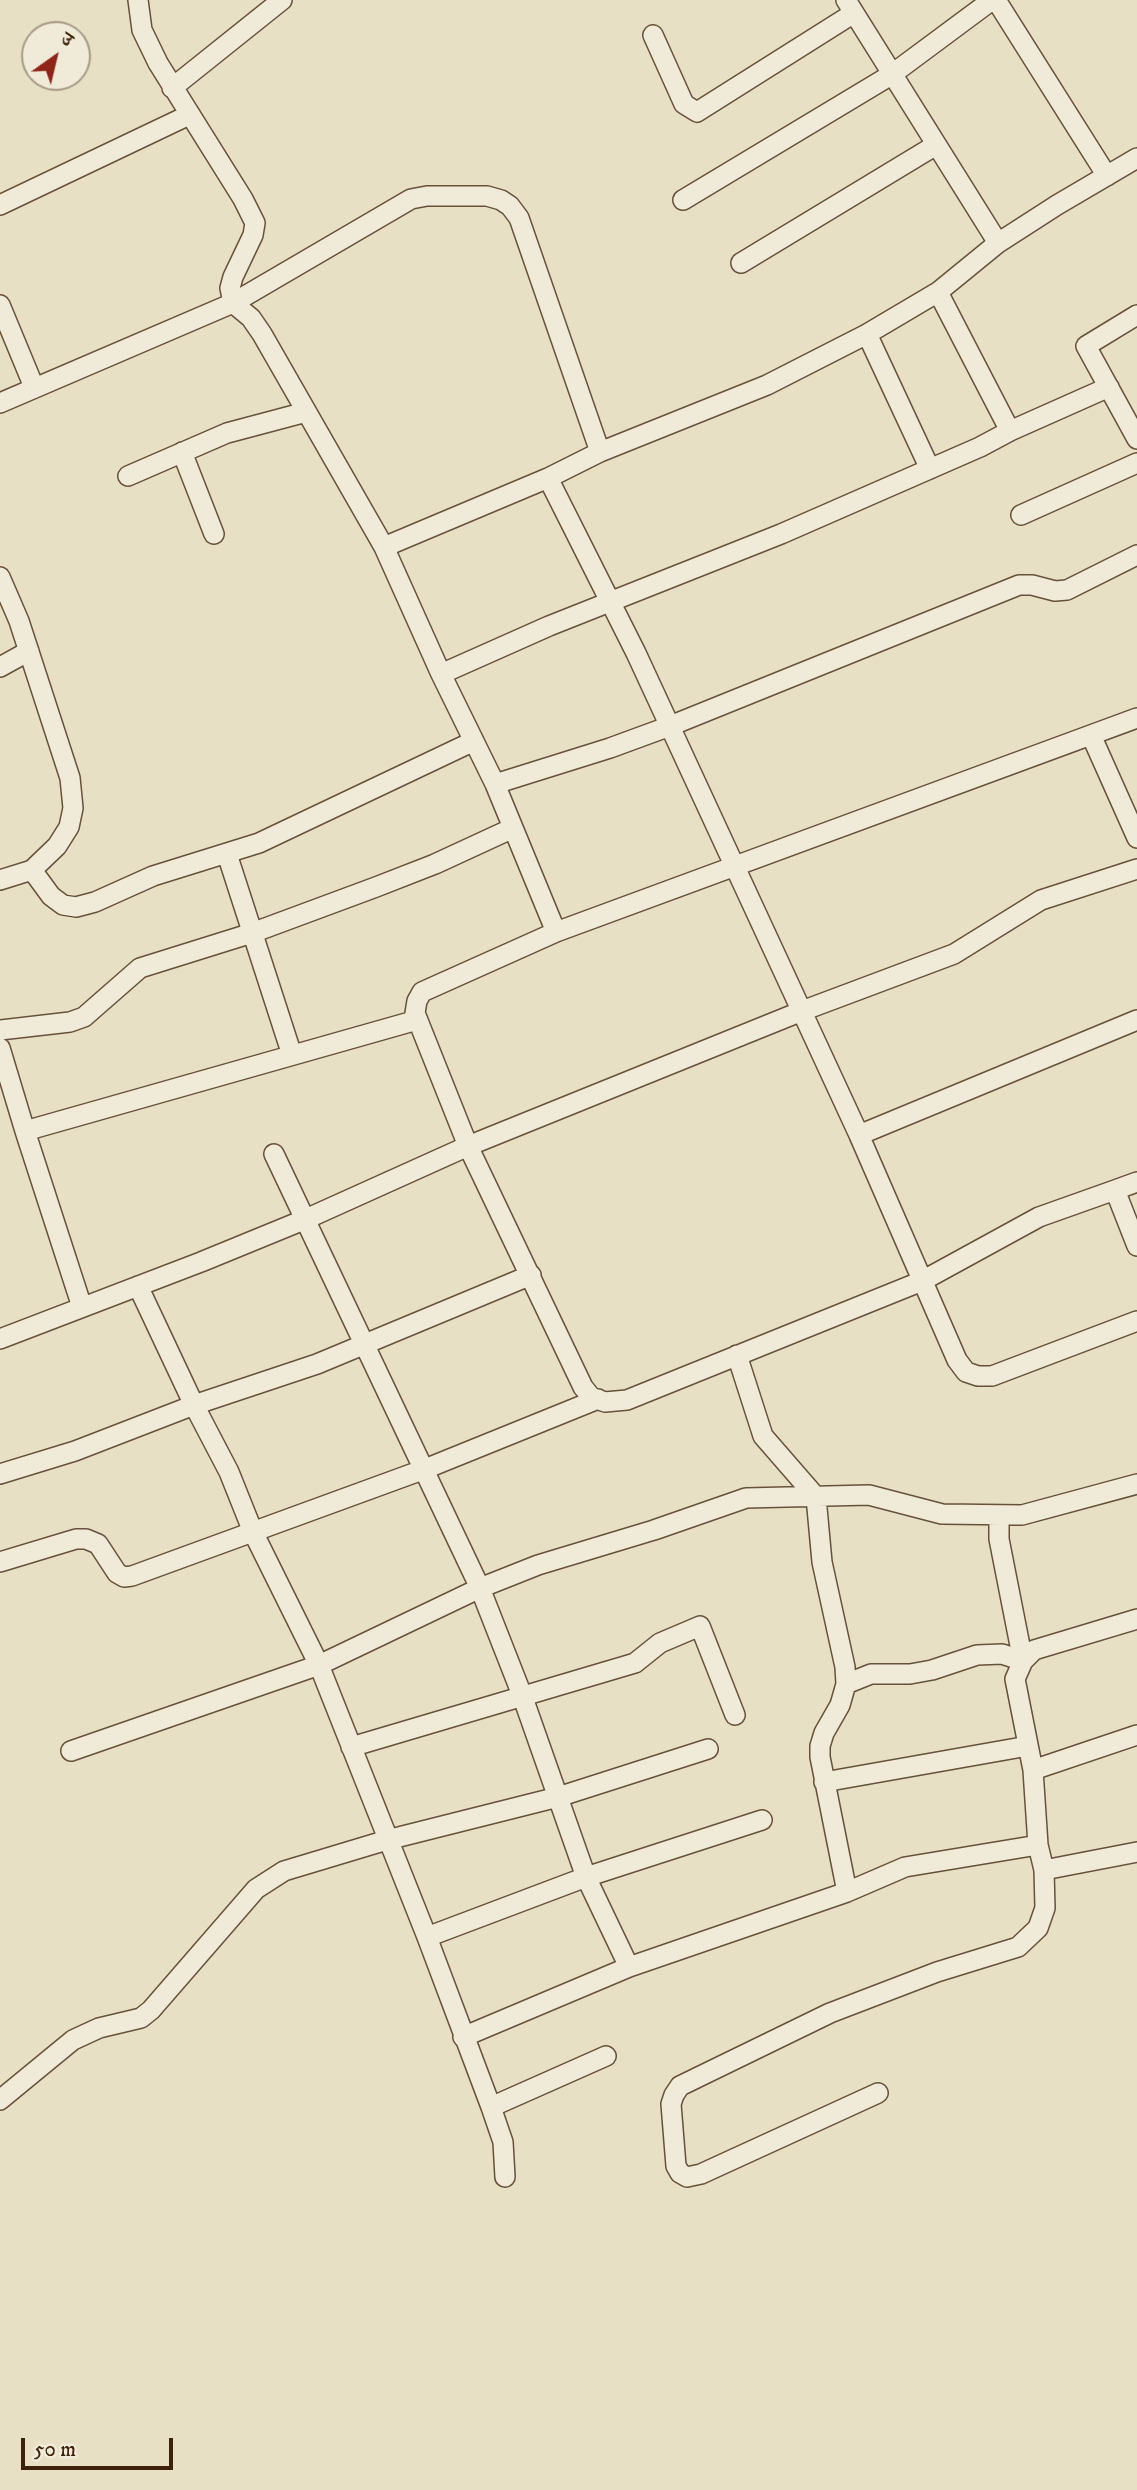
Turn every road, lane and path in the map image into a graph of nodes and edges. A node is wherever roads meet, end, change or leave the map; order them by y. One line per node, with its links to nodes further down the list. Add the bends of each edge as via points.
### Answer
1 (138, 0): 7 (street, via 142,30)
2 (282, 0): 7 (street)
3 (994, 0): 6 (street); 11 (street)
4 (850, 6): 5 (street, via 697,111 684,104); 6 (street)
5 (653, 35)
6 (891, 75): 9 (street); 12 (street)
7 (172, 88): 8 (street)
8 (189, 115): 13 (street); 17 (street, via 255,223 233,277)
9 (936, 145): 14 (street); 15 (street)
10 (1137, 158): 11 (street)
11 (1107, 176): 14 (street)
12 (683, 200)
13 (0, 205)
14 (998, 243): 16 (street)
15 (741, 263)
16 (938, 292): 20 (street); 25 (street)
17 (233, 303): 21 (street); 24 (street, via 262,334); 28 (street, via 411,199 487,196 501,200 519,218)
18 (0, 305): 21 (street)
19 (1137, 315): 22 (street, via 1086,346)
20 (867, 334): 28 (street, via 767,384); 30 (street)
21 (34, 387): 23 (street)
22 (1109, 387): 25 (street); 26 (street)
23 (0, 403)
24 (306, 412): 27 (street, via 251,425); 35 (street)
25 (1010, 431): 30 (street)
26 (1137, 439)
27 (182, 452): 31 (street); 34 (street)
28 (600, 452): 32 (street)
29 (1137, 463): 33 (street)
30 (930, 469): 38 (street)
31 (128, 476)
32 (548, 478): 35 (street); 38 (street)
33 (1021, 515)
34 (214, 534)
35 (384, 547): 41 (street)
36 (1137, 555): 43 (street, via 1067,590 1018,585)
37 (0, 577): 39 (street)
38 (610, 601): 41 (street); 43 (street)
39 (29, 652): 40 (street); 52 (street, via 71,778 73,808 69,827 57,846)
40 (0, 667)
41 (440, 674): 45 (street)
42 (1137, 718): 44 (street)
43 (670, 726): 46 (street); 50 (street)
44 (1091, 735): 48 (street); 50 (street)
45 (474, 741): 46 (street); 49 (street, via 311,820)
46 (495, 784): 47 (street)
47 (513, 828): 54 (street); 55 (street)
48 (1137, 838)
49 (227, 854): 52 (street, via 76,906 63,905 51,896); 55 (street)
50 (735, 866): 54 (street); 56 (street)
51 (1137, 869): 56 (street, via 1041,900 954,954)
52 (32, 870): 53 (street)
53 (0, 880)
54 (556, 932): 57 (street, via 422,992 415,1013)
55 (253, 933): 59 (street, via 140,968 84,1017); 61 (street)
56 (802, 1011): 63 (street); 64 (street)
57 (418, 1020): 61 (street); 64 (street)
58 (1137, 1020): 63 (street)
59 (0, 1030)
60 (0, 1048): 62 (street)
61 (292, 1055): 62 (street)
62 (25, 1131): 73 (street)
63 (859, 1135): 71 (street)
64 (468, 1146): 68 (street); 70 (street)
65 (274, 1154): 68 (street)
66 (1137, 1182): 67 (street)
67 (1115, 1190): 69 (street); 71 (street, via 1039,1217)
68 (306, 1219): 72 (street); 76 (street)
69 (1137, 1246)
70 (531, 1275): 76 (street); 78 (street, via 583,1387)
71 (922, 1281): 74 (street, via 957,1360 966,1372 978,1376 992,1376); 77 (street)
72 (138, 1286): 73 (street); 79 (street)
73 (82, 1307): 75 (street)
74 (1137, 1321)
75 (0, 1339)
76 (365, 1343): 79 (street); 80 (street)
77 (737, 1355): 78 (street, via 627,1400); 83 (street, via 763,1436)
78 (598, 1399): 80 (street)
79 (194, 1405): 81 (street); 85 (street, via 229,1472)
80 (425, 1469): 85 (street); 87 (street)
81 (0, 1474)
82 (1137, 1484): 84 (street, via 1022,1515)
83 (816, 1497): 84 (street, via 869,1495 942,1514); 87 (street, via 746,1498); 91 (street, via 822,1562)
84 (999, 1515): 89 (street, via 999,1538)
85 (253, 1532): 86 (street, via 124,1577 98,1544 86,1539); 90 (street)
86 (0, 1562)
87 (480, 1588): 90 (street); 92 (street)
88 (1137, 1619): 89 (street, via 1034,1650)
89 (1023, 1661): 91 (street, via 1002,1654 977,1654 922,1672 871,1674); 95 (street, via 1015,1679)
90 (319, 1665): 96 (street); 98 (street)
91 (846, 1684): 100 (street, via 820,1746)
92 (522, 1695): 93 (street, via 635,1662 660,1643 700,1626); 96 (street); 101 (street)
93 (735, 1715)
94 (1137, 1735): 99 (street)
95 (1028, 1746): 99 (street); 100 (street)
96 (351, 1747): 103 (street)
97 (708, 1749): 101 (street)
98 (71, 1751)
99 (1033, 1770): 104 (street)
100 (824, 1782): 108 (street)
101 (558, 1797): 103 (street); 107 (street)
102 (762, 1820): 107 (street)
103 (387, 1839): 109 (street); 114 (street, via 301,1864 269,1880 256,1889 151,2010 141,2018 73,2039)
104 (1038, 1845): 106 (street); 108 (street, via 905,1867)
105 (1137, 1852): 106 (street)
106 (1044, 1870): 113 (street, via 1045,1908 1038,1928 1018,1947 842,2008 680,2086 671,2104 676,2166 687,2177 701,2174)
107 (586, 1877): 109 (street); 110 (street)
108 (847, 1892): 110 (street)
109 (427, 1937): 111 (street)
110 (629, 1967): 111 (street)
111 (463, 2037): 115 (street)
112 (606, 2056): 115 (street)
113 (878, 2093)
114 (0, 2100)
115 (491, 2107): 116 (street, via 503,2142)
116 (505, 2177)

